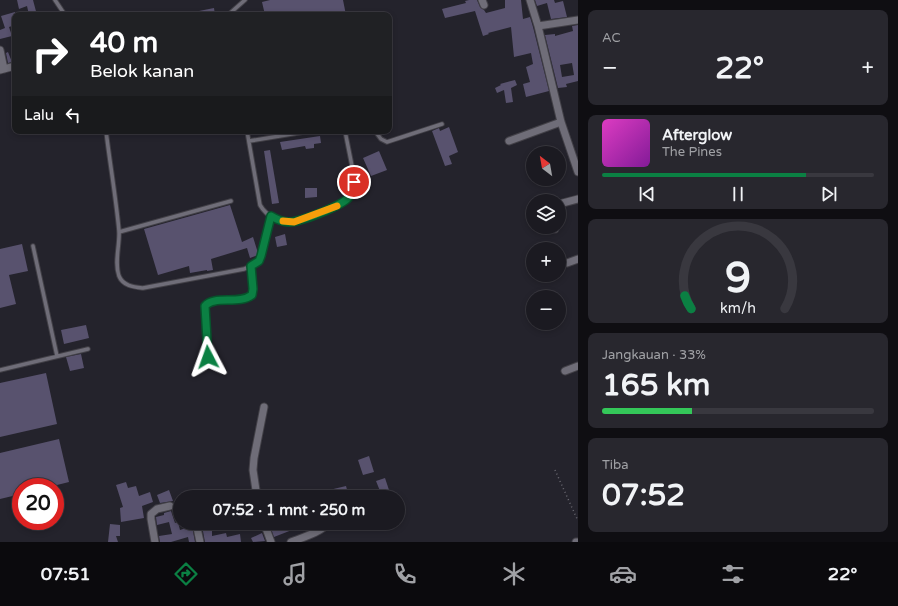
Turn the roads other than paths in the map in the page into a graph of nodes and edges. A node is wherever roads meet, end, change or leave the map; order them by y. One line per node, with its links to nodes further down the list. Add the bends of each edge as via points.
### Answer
1 (55, 0): 4 (lane)
2 (245, 0): 5 (lane)
3 (530, 0): 7 (street)
4 (64, 12)
5 (231, 12)
6 (578, 20): 7 (street)
7 (538, 26): 11 (street)
8 (0, 50): 10 (street)
9 (12, 67): 10 (street)
10 (2, 69)
11 (561, 122): 19 (street); 20 (street)
12 (442, 124): 17 (lane, via 387,142)
13 (106, 134): 25 (lane)
14 (247, 134): 18 (lane)
15 (291, 134): 18 (lane)
16 (346, 134): 24 (lane, via 354,176 350,197 336,207 294,222 281,221)
17 (377, 134)
18 (248, 141): 24 (lane, via 260,203 263,210)
19 (509, 141)
20 (578, 172)
21 (578, 199): 23 (street)
22 (231, 201): 25 (lane)
23 (566, 202)
24 (271, 216): 29 (lane, via 259,261)
25 (119, 232): 29 (lane, via 119,275 124,282 133,286 143,288)
26 (33, 246): 31 (lane)
27 (578, 259): 28 (street)
28 (567, 263)
29 (251, 266): 32 (lane, via 251,296 242,300 210,302 205,306)
30 (88, 348): 31 (lane)
31 (57, 356): 34 (lane)
32 (208, 357)
33 (578, 366): 35 (street)
34 (0, 370)
35 (565, 371)
36 (264, 407): 37 (street, via 254,458)
37 (256, 490)
38 (170, 506): 42 (street, via 157,508 151,514)
39 (197, 530): 43 (street)
40 (267, 530): 44 (street)
41 (319, 530): 45 (street)
42 (155, 542)
43 (200, 542)
44 (271, 542)
45 (291, 542)

